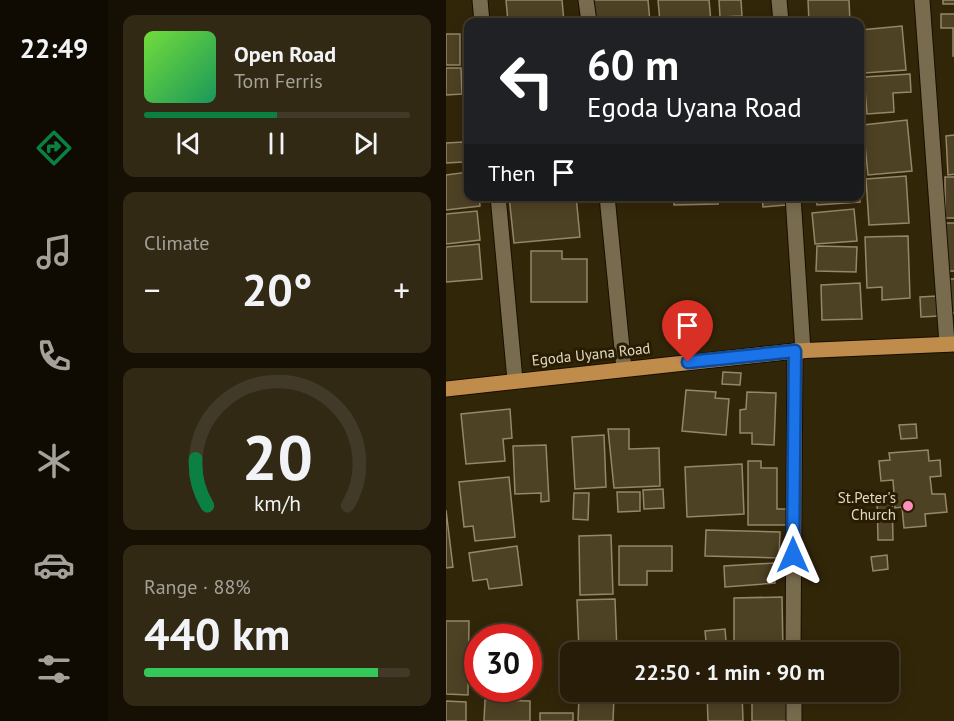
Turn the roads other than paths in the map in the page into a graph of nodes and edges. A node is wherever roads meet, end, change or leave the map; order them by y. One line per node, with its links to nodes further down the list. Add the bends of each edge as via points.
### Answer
1 (480, 0): 5 (street)
2 (586, 0): 6 (street)
3 (779, 0): 7 (street)
4 (922, 0): 11 (street)
5 (482, 18)
6 (588, 18)
7 (781, 18)
8 (498, 201): 14 (street)
9 (607, 201): 13 (street)
10 (793, 201): 12 (street)
11 (951, 344): 12 (main road, Egoda Uyana Road)
12 (799, 351): 13 (main road, Egoda Uyana Road); 16 (street)
13 (624, 369): 14 (main road, Egoda Uyana Road)
14 (515, 380): 15 (main road, Egoda Uyana Road)
15 (446, 389)
16 (793, 642)
17 (794, 702): 18 (street)
18 (794, 721)

